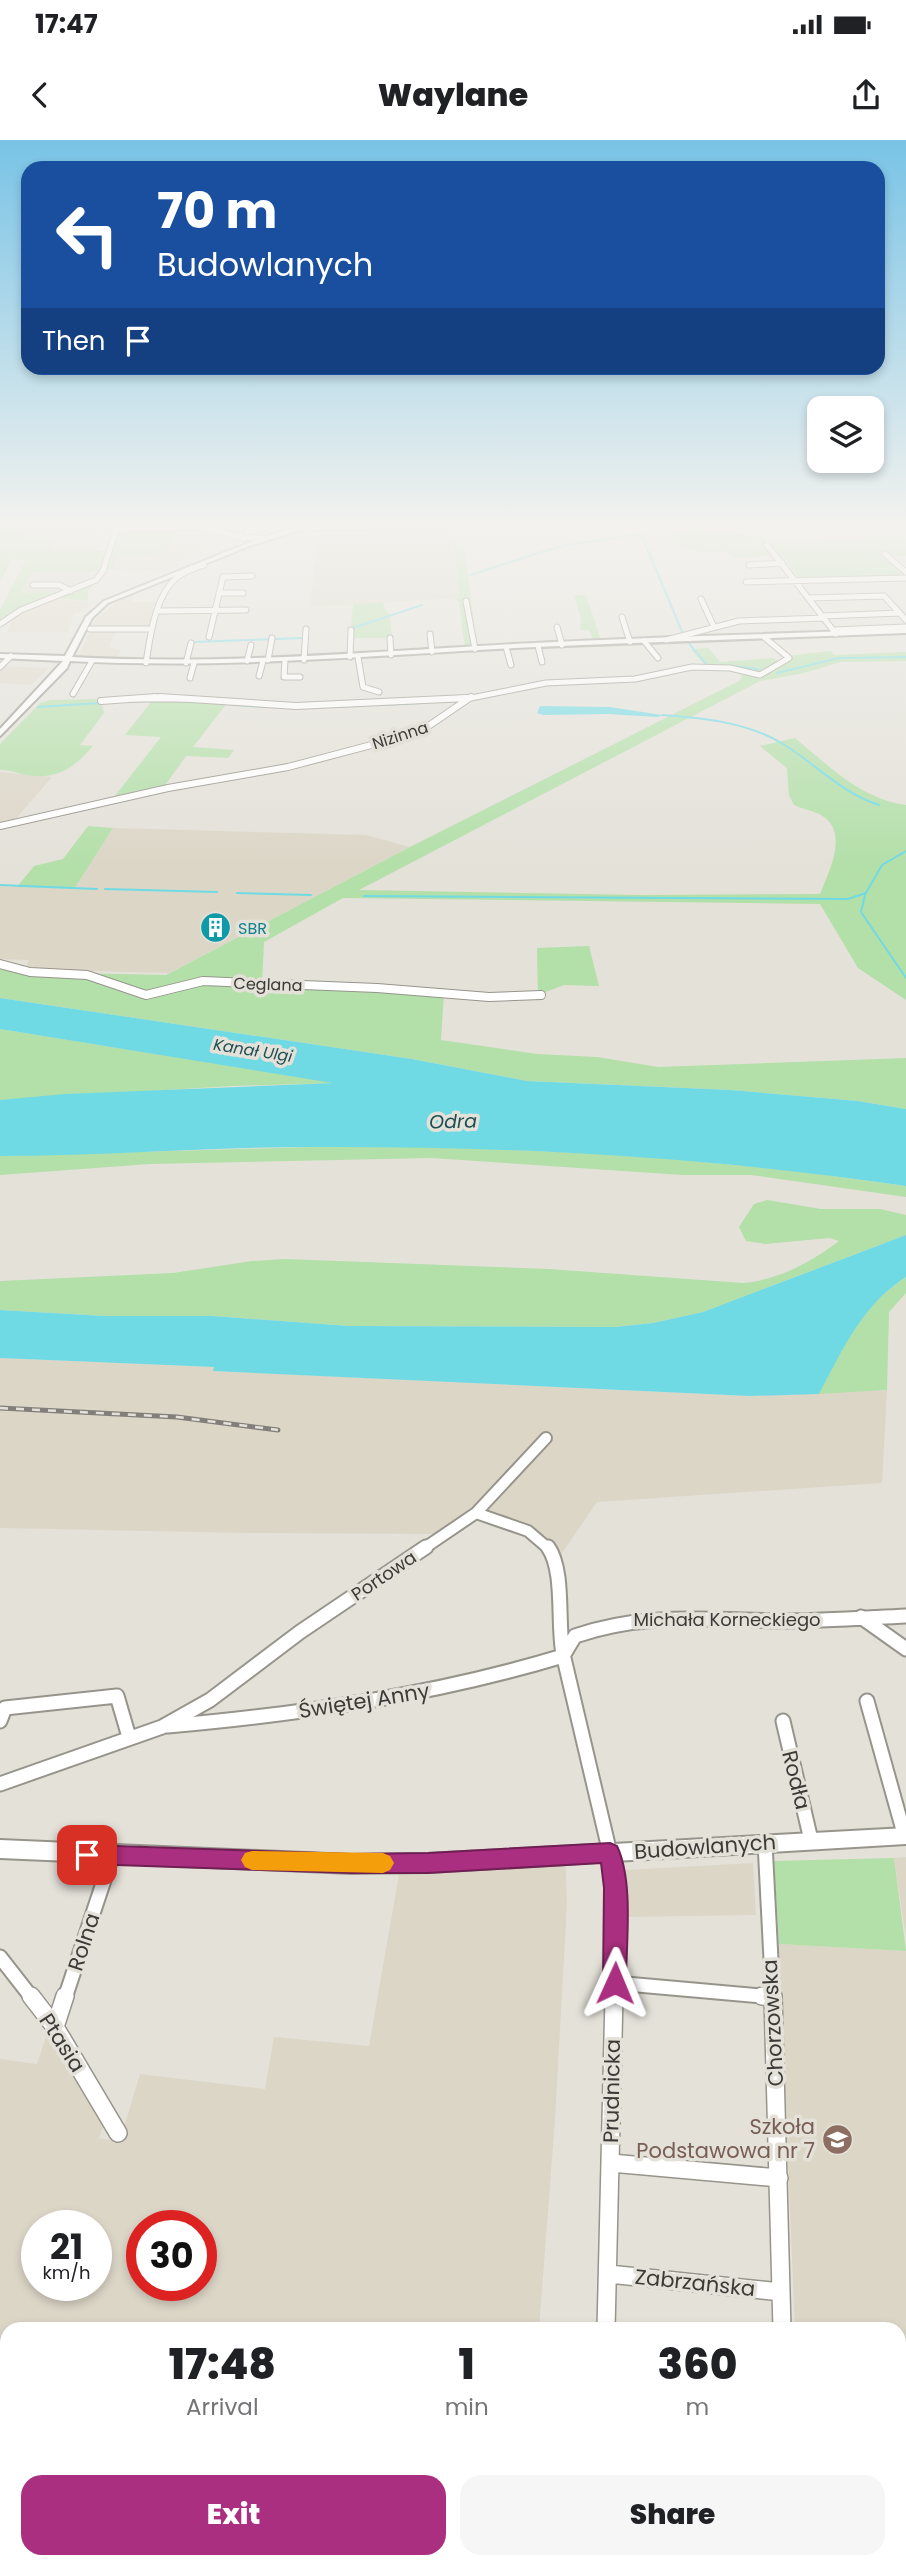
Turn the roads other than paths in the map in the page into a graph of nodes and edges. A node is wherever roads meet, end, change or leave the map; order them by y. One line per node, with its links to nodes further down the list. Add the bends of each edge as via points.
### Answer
1 (72, 639): 29 (main road)
2 (76, 639): 29 (main road)
3 (150, 639): 36 (street)
4 (272, 639): 34 (street)
5 (305, 639): 31 (street)
6 (352, 639): 27 (street)
7 (390, 639): 23 (street)
8 (431, 639): 22 (street)
9 (473, 639): 21 (street)
10 (560, 639): 18 (street)
11 (686, 639): 13 (main road)
12 (767, 639): 45 (street, Nizinna, via 788,659 760,675 692,667 635,679 546,683)
13 (666, 640): 14 (main road)
14 (644, 641): 15 (main road); 28 (street)
15 (630, 642): 18 (main road)
16 (191, 643): 37 (street)
17 (251, 645): 33 (street)
18 (562, 645): 19 (main road)
19 (538, 646): 20 (main road); 35 (street)
20 (506, 647): 21 (main road); 38 (street)
21 (475, 649): 22 (main road)
22 (432, 652): 23 (main road)
23 (391, 654): 27 (main road)
24 (0, 656): 25 (main road)
25 (11, 656): 26 (main road); 39 (street)
26 (22, 656): 29 (main road); 29 (main road)
27 (354, 657): 31 (main road); 43 (street, via 363,687)
28 (658, 658)
29 (64, 659): 32 (main road); 47 (main road); 48 (main road)
30 (285, 660): 31 (main road); 34 (main road); 41 (street, via 284,677)
31 (304, 660)
32 (91, 661): 36 (main road); 44 (street)
33 (247, 661): 34 (main road); 37 (main road)
34 (266, 661): 40 (street)
35 (542, 662)
36 (146, 663): 37 (main road)
37 (190, 663): 42 (street)
38 (510, 665)
39 (0, 667)
40 (259, 676)
41 (300, 677)
42 (190, 678)
43 (379, 692)
44 (73, 694)
45 (467, 698): 46 (street, via 296,705 158,697); 49 (street, Nizinna, via 427,727 375,744 288,767 168,788)
46 (101, 701)
47 (0, 726)
48 (0, 734)
49 (0, 826)
50 (0, 964): 51 (street, Ceglana, via 30,972 87,975 146,995 203,981 489,998)
51 (541, 995)
52 (545, 1438): 53 (street, Portowa)
53 (476, 1513): 57 (street, Prudnicka, via 535,1535 551,1549); 58 (street, Portowa, via 290,1639)
54 (906, 1616): 55 (street, Michała Korneckiego)
55 (861, 1617): 56 (street); 57 (street, Michała Korneckiego, via 619,1621 575,1636)
56 (906, 1649)
57 (563, 1656): 61 (street, Świętej Anny, via 397,1698); 70 (street, Prudnicka)
58 (210, 1700): 61 (street); 63 (street, Świętej Anny)
59 (867, 1701): 66 (street)
60 (0, 1721): 64 (street, via 5,1708 117,1696)
61 (219, 1721): 63 (street, Świętej Anny)
62 (783, 1721): 67 (street, Rodła)
63 (162, 1727): 64 (street, Świętej Anny)
64 (129, 1737): 65 (street, Świętej Anny)
65 (0, 1784)
66 (906, 1837): 67 (main road, Budowlanych)
67 (811, 1840): 68 (main road, Budowlanych)
68 (765, 1843): 70 (main road, Budowlanych); 74 (street, Chorzowska)
69 (0, 1849): 71 (main road, Budowlanych)
70 (610, 1853): 71 (main road, Budowlanych, via 364,1864); 73 (street, Prudnicka, via 615,1888)
71 (112, 1856): 75 (street, Rolna)
72 (0, 1957): 75 (street, Ptasia)
73 (615, 1983): 74 (street); 77 (street, Prudnicka)
74 (772, 1997): 78 (street, Chorzowska)
75 (55, 2027): 76 (street, Ptasia)
76 (118, 2133)
77 (611, 2163): 78 (street); 79 (street, Prudnicka)
78 (779, 2178): 80 (street, Chorzowska)
79 (609, 2274): 80 (street, Zabrzańska); 81 (street, Prudnicka)
80 (781, 2292): 82 (street, Chorzowska)
81 (606, 2322)
82 (782, 2322)

